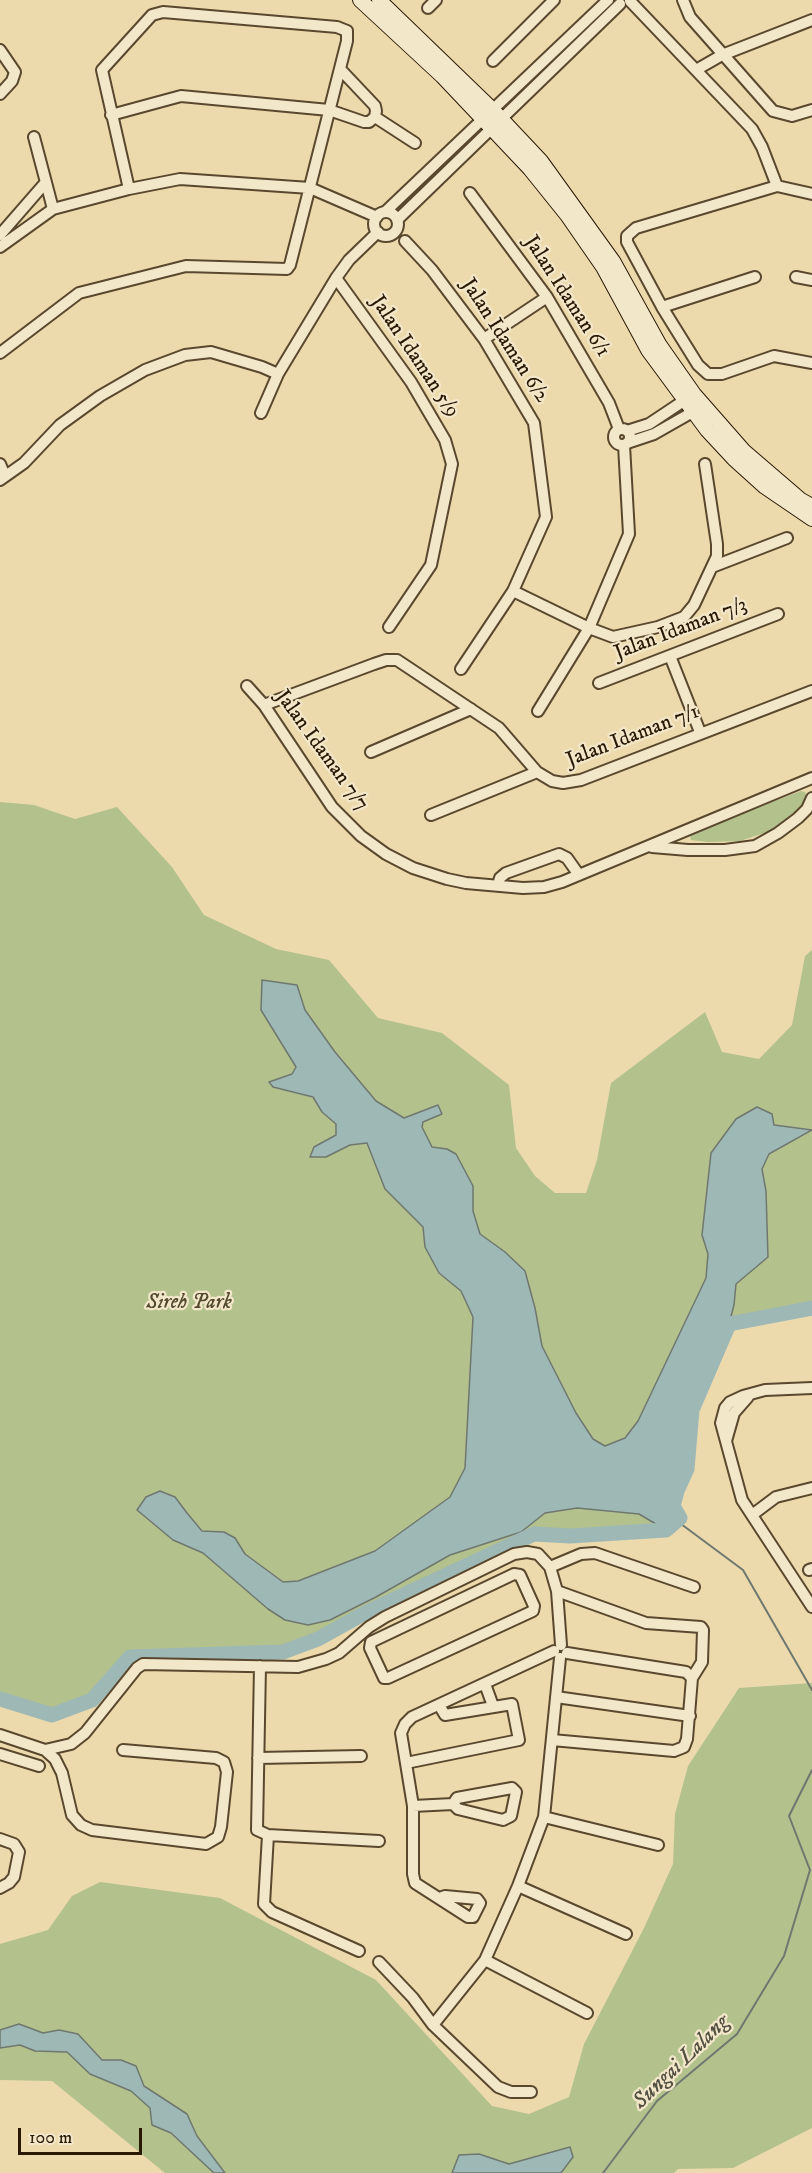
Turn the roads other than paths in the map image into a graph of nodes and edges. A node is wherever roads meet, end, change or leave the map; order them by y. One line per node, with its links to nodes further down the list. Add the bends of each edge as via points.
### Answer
1 (360, 0): 20 (main road)
2 (379, 0): 20 (main road)
3 (554, 0): 12 (street)
4 (608, 0): 9 (street)
5 (683, 0): 10 (street, via 690,17)
6 (624, 1): 11 (street); 14 (street)
7 (812, 20): 10 (street)
8 (0, 50): 15 (street, via 15,72)
9 (555, 50): 11 (street); 20 (street)
10 (722, 55): 14 (street); 17 (street, via 773,111 792,116)
11 (564, 58): 20 (street)
12 (493, 61)
13 (340, 69): 16 (street); 18 (street, via 348,36 347,31 337,27 158,12 102,70); 19 (street, via 375,106)
14 (696, 70): 24 (street, via 752,129)
15 (0, 94)
16 (329, 110): 18 (street, via 181,96); 19 (street, via 364,122); 25 (street)
17 (811, 110)
18 (111, 115): 26 (street)
19 (375, 117): 22 (street)
20 (492, 119): 30 (street); 31 (street); 46 (main road, via 603,267 648,350)
21 (34, 137): 23 (street)
22 (415, 143)
23 (46, 182): 29 (street); 33 (street)
24 (777, 186): 28 (street); 41 (street, via 636,228 627,236 629,249)
25 (309, 188): 26 (street, via 180,179); 30 (street); 43 (street, via 287,269 186,266 79,293)
26 (129, 189): 29 (street)
27 (470, 192): 40 (street, Jalan Idaman 6/1)
28 (812, 194)
29 (53, 209): 35 (street)
30 (381, 215): 31 (street, via 392,214); 32 (street, via 375,225)
31 (397, 220): 32 (street, via 393,234)
32 (378, 232): 38 (street)
33 (0, 235)
34 (405, 241): 42 (street, Jalan Idaman 6/2)
35 (0, 247)
36 (755, 277): 41 (street)
37 (795, 277): 39 (street)
38 (336, 278): 45 (street); 59 (street, Jalan Idaman 5/9, via 411,382 445,440 452,464 431,566)
39 (812, 280)
40 (547, 297): 42 (street); 48 (street, Jalan Idaman 6/1)
41 (662, 307): 44 (street, via 698,365 708,374 722,374 774,356)
42 (484, 339): 57 (street, Jalan Idaman 6/2, via 534,423 546,517)
43 (0, 353)
44 (812, 363)
45 (278, 374): 47 (street); 52 (street, via 211,352 185,355 145,370 60,425 24,463)
46 (694, 403): 48 (street, via 649,424); 49 (street, via 654,434); 53 (main road, via 744,451); 54 (main road, via 706,430 734,459)
47 (261, 412)
48 (623, 430): 49 (street, Jalan Idaman 6/1, via 615,432 614,440 619,445)
49 (626, 444): 60 (street, via 630,531)
50 (0, 464): 52 (street)
51 (705, 464): 56 (street, via 717,544)
52 (3, 478)
53 (812, 506)
54 (812, 519)
55 (787, 538): 56 (street)
56 (712, 567): 60 (street, via 684,617 621,636)
57 (513, 591): 60 (street); 62 (street, Jalan Idaman 6/2)
58 (777, 614): 61 (street, Jalan Idaman 7/3)
59 (389, 627)
60 (589, 628): 68 (street)
61 (670, 656): 63 (street, Jalan Idaman 7/3); 69 (street)
62 (460, 669)
63 (599, 683)
64 (247, 686): 66 (street, Jalan Idaman 7/7)
65 (812, 691): 69 (street, Jalan Idaman 7/1)
66 (264, 705): 67 (street, Jalan Idaman 7/1, via 374,664 397,660); 79 (street, Jalan Idaman 7/7, via 326,799 361,836 386,854 430,874 466,883)
67 (471, 709): 70 (street); 71 (street, Jalan Idaman 7/1, via 505,734)
68 (538, 711)
69 (700, 732): 71 (street, Jalan Idaman 7/1, via 569,783 552,781)
70 (371, 752)
71 (537, 772): 74 (street)
72 (812, 778): 75 (street, Jalan Idaman 7/7)
73 (812, 798): 77 (street, Jalan Idaman 7/7, via 798,818 755,846)
74 (431, 815)
75 (685, 832): 76 (street, Jalan Idaman 7/7); 77 (street)
76 (651, 846): 77 (street, Jalan Idaman 7/7); 78 (street, Jalan Idaman 7/7)
77 (688, 850)
78 (579, 875): 79 (street, Jalan Idaman 7/7, via 544,887); 79 (street, via 567,858 559,854 506,873)
79 (498, 885)
80 (812, 1388): 82 (street, via 765,1390 730,1402 722,1415 738,1489)
81 (812, 1488): 82 (street, via 776,1497)
82 (752, 1515): 88 (street)
83 (550, 1567): 84 (street, via 538,1554 527,1552); 86 (street, via 594,1553); 87 (street)
84 (483, 1569): 85 (street); 89 (street)
85 (491, 1585): 90 (street); 90 (street, via 520,1575 534,1609 385,1679 369,1644)
86 (694, 1587)
87 (557, 1590): 91 (street); 93 (street, via 646,1623 701,1627 702,1662)
88 (810, 1600)
89 (393, 1613): 90 (street); 92 (street, via 326,1659 298,1667)
90 (399, 1628)
91 (561, 1652): 93 (street, via 686,1672); 94 (street, via 545,1654); 95 (street)
92 (260, 1666): 102 (street, via 143,1664 85,1733 71,1744); 106 (street)
93 (692, 1678): 98 (street)
94 (485, 1684): 96 (street); 97 (street)
95 (556, 1696): 98 (street); 101 (street)
96 (439, 1705): 97 (street, via 445,1715); 107 (street, via 405,1724 401,1733)
97 (493, 1706): 107 (street, via 512,1704 519,1740)
98 (690, 1716): 101 (street, via 684,1747 674,1751)
99 (0, 1735): 100 (street)
100 (15, 1740): 102 (street); 104 (street)
101 (552, 1740): 111 (street)
102 (45, 1750): 103 (street, via 59,1766 72,1815 81,1826 206,1844 218,1837 227,1772 224,1762 216,1758)
103 (123, 1750)
104 (5, 1755): 108 (street)
105 (361, 1756): 106 (street)
106 (258, 1758): 112 (street, via 256,1830)
107 (406, 1763): 110 (street)
108 (39, 1766)
109 (453, 1804): 109 (street, via 458,1809 503,1820 511,1816 516,1792 512,1788 457,1798); 110 (street)
110 (413, 1806): 118 (street, via 415,1883)
111 (544, 1817): 115 (street); 116 (street)
112 (268, 1835): 114 (street); 120 (street, via 264,1904 272,1912)
113 (0, 1839): 117 (street, via 14,1844 19,1852 14,1876)
114 (379, 1841)
115 (658, 1845)
116 (518, 1886): 119 (street); 121 (street)
117 (0, 1888)
118 (440, 1898)
119 (626, 1934)
120 (359, 1951)
121 (484, 1960): 123 (street); 124 (street)
122 (379, 1962): 124 (street)
123 (587, 2013)
124 (433, 2025): 125 (street, via 498,2087)
125 (531, 2092)

